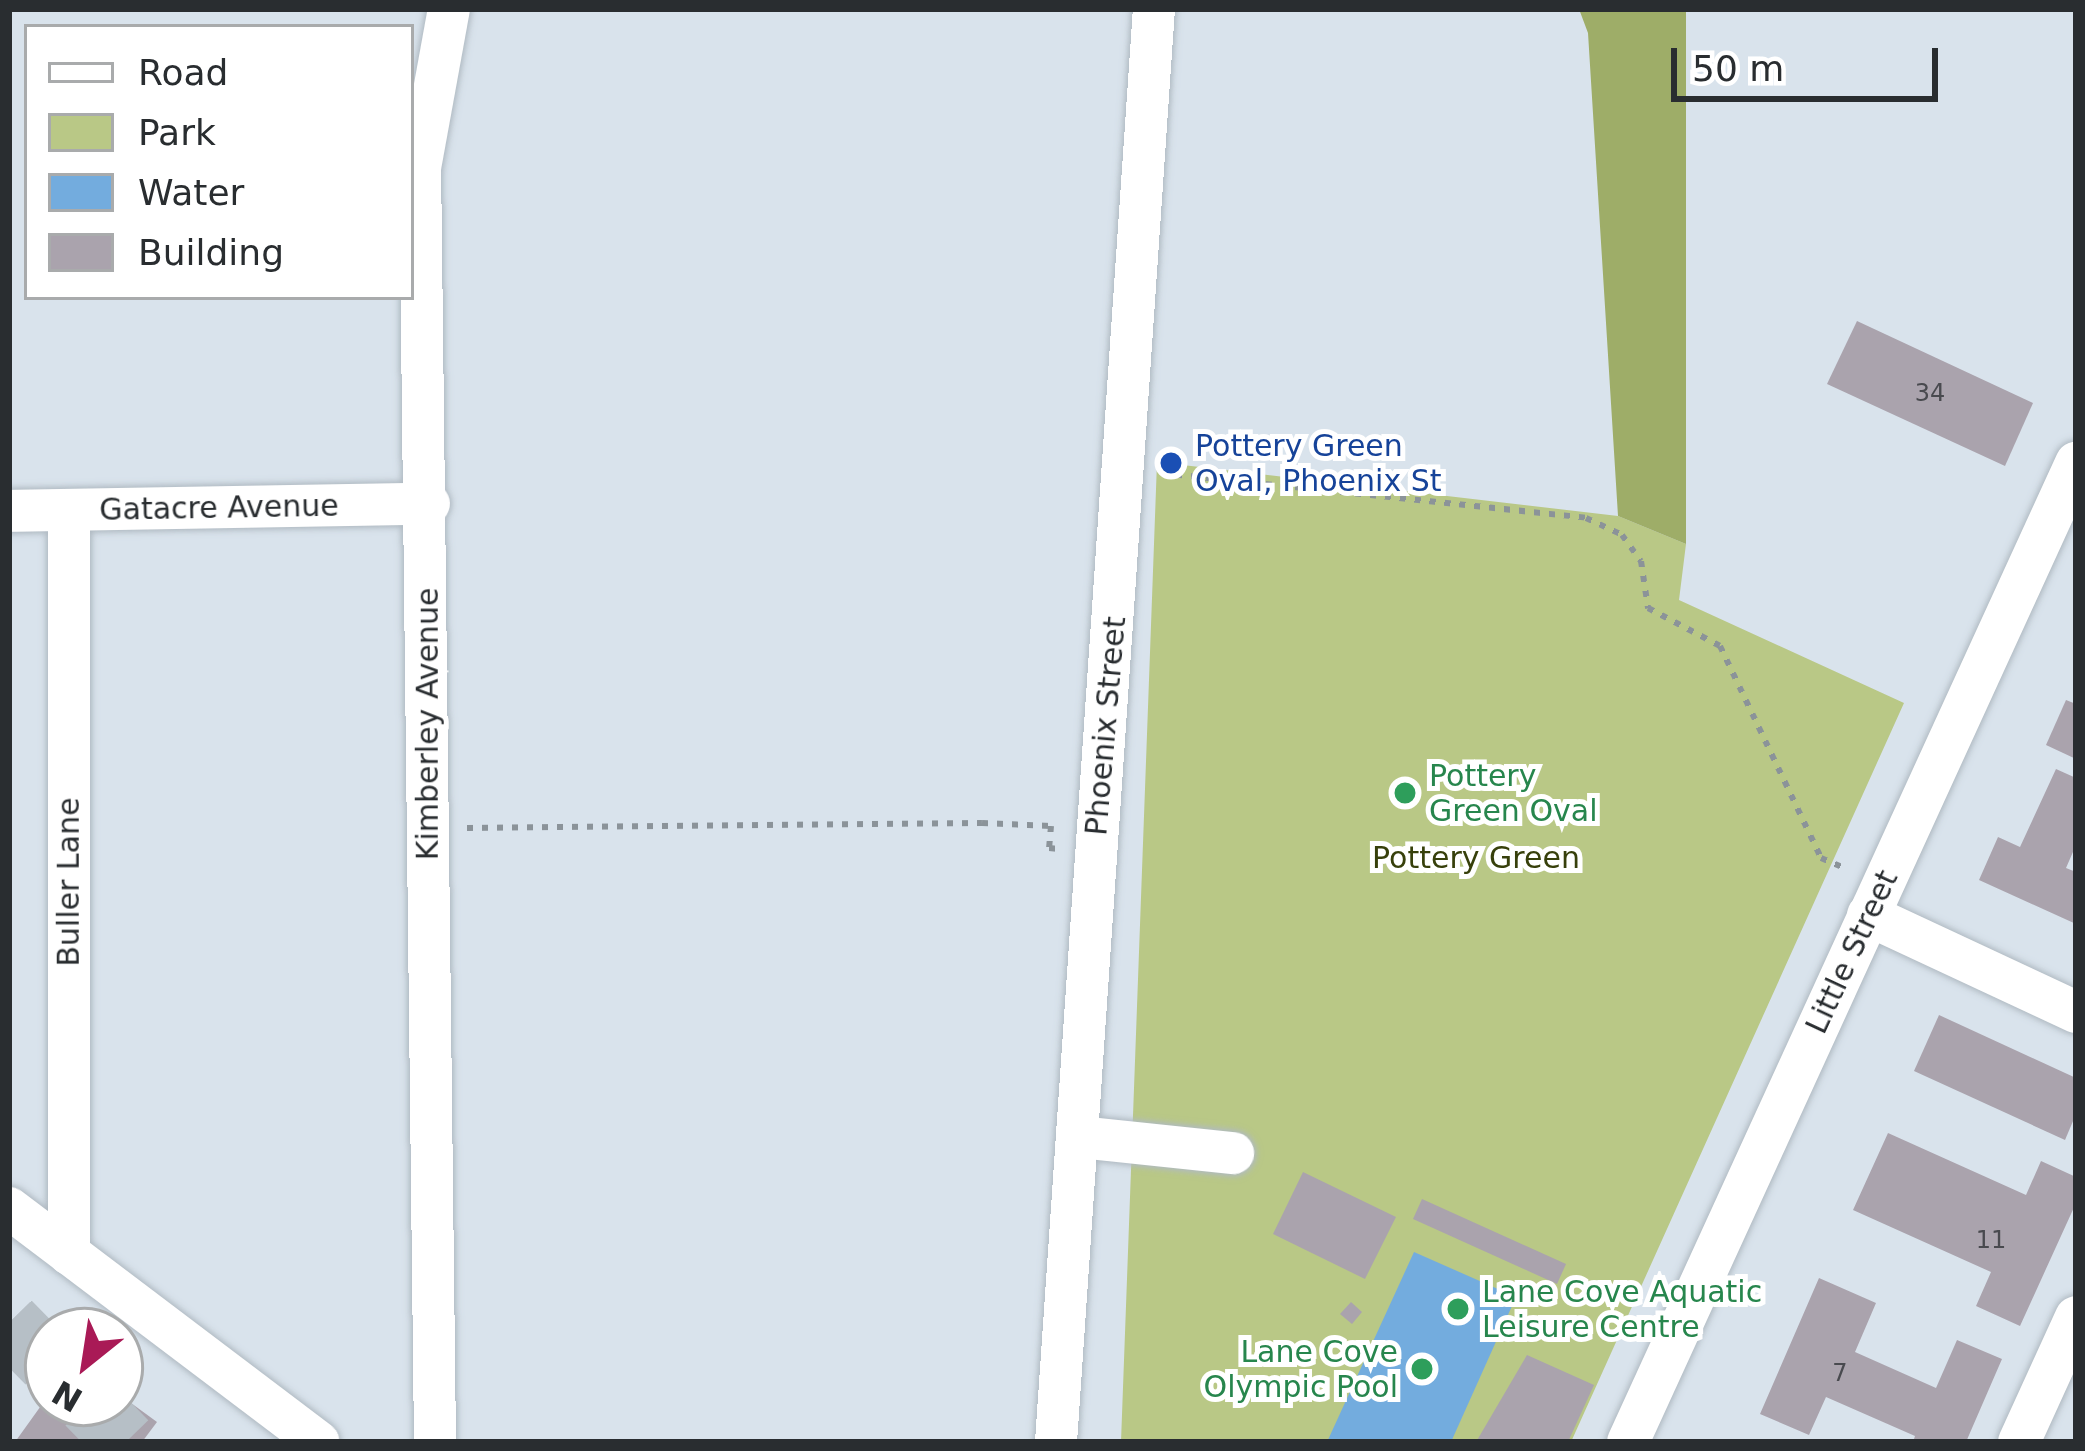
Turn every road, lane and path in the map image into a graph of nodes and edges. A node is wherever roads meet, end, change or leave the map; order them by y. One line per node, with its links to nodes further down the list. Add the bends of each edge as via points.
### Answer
1 (449, 9): 5 (street, Kimberley Avenue, via 420,168)
2 (1154, 9): 4 (street, Phoenix Street)
3 (2076, 463): 10 (street, Little Street)
4 (1127, 471): 9 (street, Phoenix Street); 10 (path, via 1586,518 1622,535 1641,561 1648,608 1720,646 1821,858)
5 (429, 504): 6 (street, Gatacre Avenue); 8 (street, Kimberley Avenue)
6 (69, 510): 7 (street, Gatacre Avenue); 15 (street, Buller Lane)
7 (9, 512)
8 (428, 829): 9 (path, via 982,823 1051,826 1048,848 1076,851); 18 (street, Kimberley Avenue)
9 (1097, 833): 12 (street, Phoenix Street)
10 (1876, 900): 11 (street); 20 (street, Little Street)
11 (2076, 1012)
12 (1080, 1137): 13 (street); 19 (street, Phoenix Street)
13 (1233, 1153)
14 (9, 1208): 15 (street)
15 (69, 1254): 17 (street)
16 (2076, 1317): 21 (street)
17 (318, 1442)
18 (435, 1442)
19 (1056, 1442)
20 (1628, 1442)
21 (2019, 1442)

